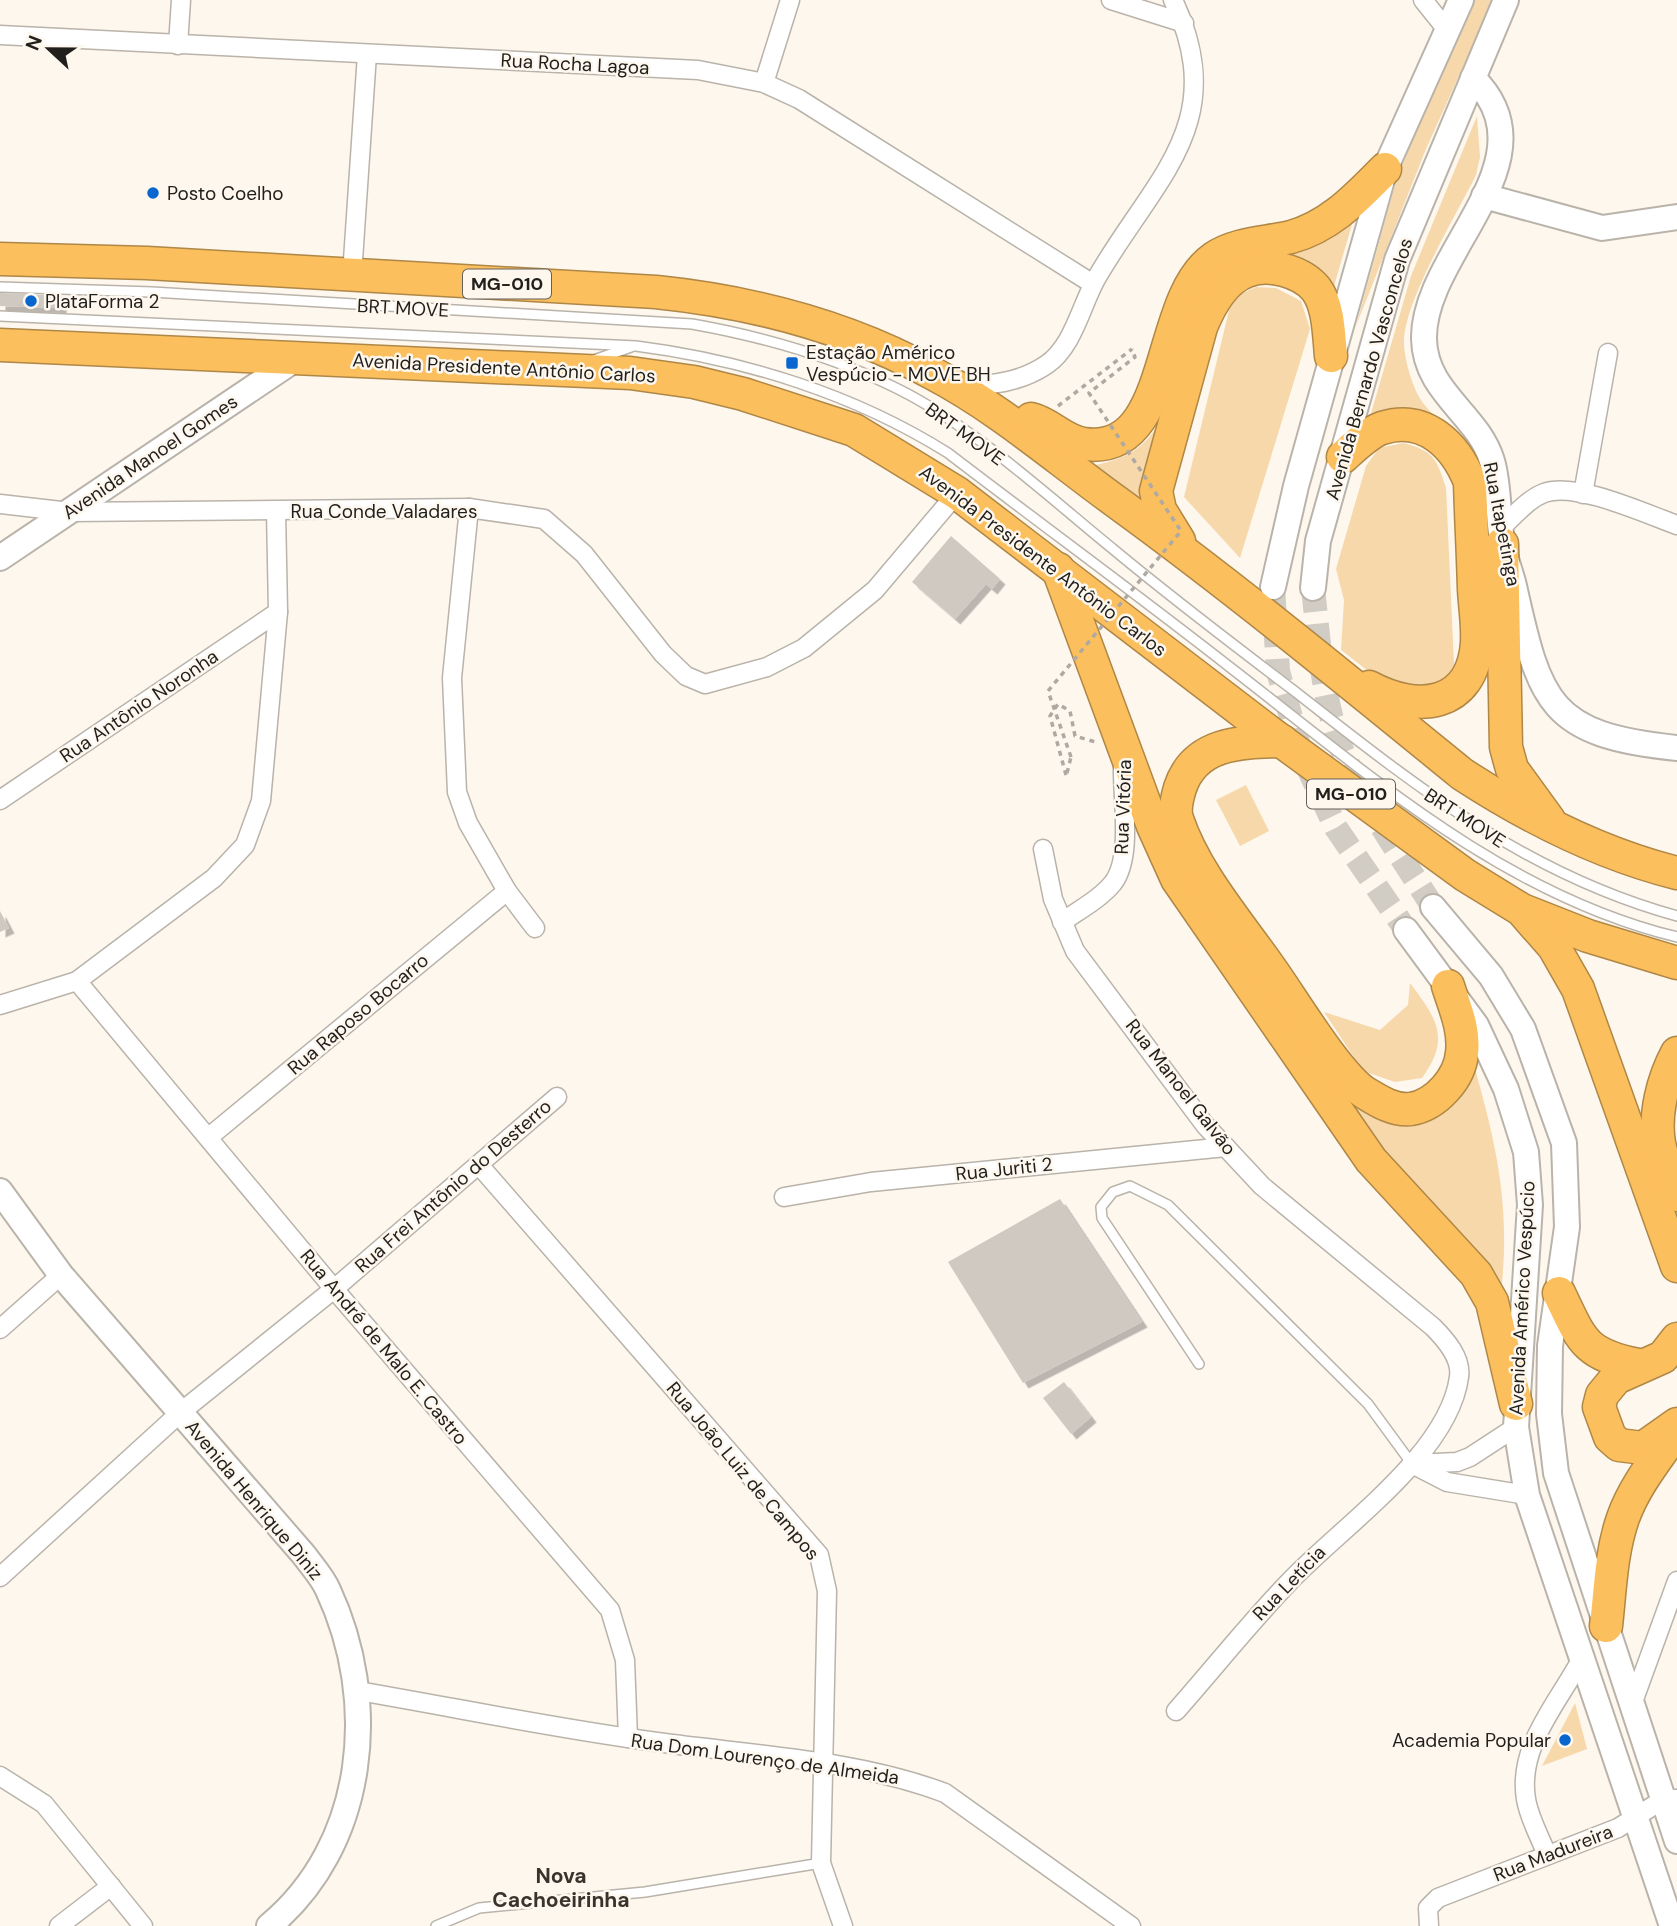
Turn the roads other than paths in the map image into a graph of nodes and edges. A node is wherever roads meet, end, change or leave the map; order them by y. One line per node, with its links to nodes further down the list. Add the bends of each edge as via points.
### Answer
1 (181, 0): 11 (street)
2 (790, 0): 14 (street)
3 (1111, 0): 8 (street)
4 (1173, 0): 8 (street)
5 (1423, 0): 9 (street)
6 (1461, 0): 9 (main road, Avenida Bernardo Vasconcelos)
7 (1506, 0): 13 (main road, Avenida Bernardo Vasconcelos)
8 (1184, 23): 20 (street, via 1194,85 1188,128 1172,164)
9 (1447, 30): 15 (main road, Avenida Bernardo Vasconcelos)
10 (0, 35): 11 (street, Rua Rocha Lagoa)
11 (178, 45): 12 (street, Rua Rocha Lagoa)
12 (367, 54): 14 (street, Rua Rocha Lagoa, via 698,70); 19 (street)
13 (1473, 78): 16 (main road, Rua Itapetinga, via 1491,99 1502,129); 31 (main road, Avenida Bernardo Vasconcelos, via 1396,260)
14 (764, 83): 20 (street, Rua Rocha Lagoa, via 799,99)
15 (1385, 169): 27 (main road, Avenida Bernardo Vasconcelos); 30 (highway, via 1343,211 1317,228 1227,251 1202,270 1176,313 1149,406 1123,436 1109,442 1067,440 1041,422)
16 (1484, 196): 17 (main road, via 1602,228); 39 (main road, Rua Itapetinga, via 1430,303 1424,341 1438,388 1477,431 1492,461)
17 (1677, 217)
18 (0, 259): 19 (highway, MG-010)
19 (352, 275): 29 (highway, MG-010, via 720,299 782,313 860,339)
20 (1093, 284): 29 (street, via 1049,363 1005,384)
21 (0, 287): 57 (lane, BRT MOVE, via 692,324 826,356 937,412 1426,794 1517,851 1589,886)
22 (0, 316): 24 (lane, BRT MOVE)
23 (0, 345): 26 (highway, Avenida Presidente Antônio Carlos / MG-010)
24 (636, 346): 28 (lane); 61 (lane, BRT MOVE, via 699,354 782,376 917,433 1114,577 1410,807 1530,883 1598,913)
25 (1608, 353): 33 (street)
26 (300, 356): 28 (highway, Avenida Presidente Antônio Carlos / MG-010); 36 (main road, Avenida Manoel Gomes)
27 (1331, 356): 41 (highway, via 1326,312 1317,290 1295,273 1252,268 1231,279 1211,303 1156,491 1171,531); 43 (main road, Avenida Bernardo Vasconcelos)
28 (567, 370): 32 (highway, Avenida Presidente Antônio Carlos / MG-010, via 694,382 816,416 854,430)
29 (953, 386): 30 (highway, MG-010)
30 (991, 409): 41 (highway, MG-010)
31 (1343, 457): 44 (main road, Avenida Bernardo Vasconcelos, via 1318,541); 46 (highway, via 1381,428 1397,425 1430,431 1446,441 1461,460 1470,482 1477,645 1462,683 1438,701 1415,703)
32 (957, 493): 35 (street, Rua Conde Valadares, via 875,590 804,648 767,667 705,684 685,676 663,654 584,554 544,519); 42 (highway, Avenida Presidente Antônio Carlos / MG-010)
33 (1583, 494): 38 (street); 39 (street, via 1542,494)
34 (0, 504): 36 (street, Rua Conde Valadares)
35 (469, 508): 37 (street, Rua Conde Valadares); 54 (street, via 452,678 453,757 457,792 468,823)
36 (70, 512): 37 (street, Rua Conde Valadares); 40 (main road, Avenida Manoel Gomes)
37 (276, 512): 45 (street)
38 (1677, 525)
39 (1502, 536): 49 (main road, Rua Itapetinga, via 1523,634 1541,687 1564,715 1586,729); 51 (highway, via 1506,747 1512,769)
40 (0, 558)
41 (1194, 558): 46 (highway, MG-010)
42 (1057, 568): 47 (highway, Avenida Presidente Antônio Carlos / MG-010); 48 (highway)
43 (1273, 587)
44 (1312, 588)
45 (278, 612): 50 (street, Rua Antônio Noronha); 63 (street, via 261,801 245,845 214,878)
46 (1345, 679): 51 (highway, MG-010, via 1462,774)
47 (1282, 741): 56 (highway, Avenida Presidente Antônio Carlos / MG-010, via 1410,838); 64 (highway, via 1226,745 1192,765 1177,798 1176,817 1196,861 1329,1053 1363,1093 1389,1107 1410,1109 1429,1102 1455,1074 1462,1055 1461,1030)
48 (1122, 742): 58 (street, Rua Vitória, via 1125,845 1121,867 1106,890); 84 (highway, via 1177,879 1371,1160 1476,1274 1492,1302)
49 (1677, 748)
50 (0, 800)
51 (1555, 827): 53 (highway, MG-010)
52 (1043, 849): 58 (street, Rua Manoel Galvão)
53 (1672, 877)
54 (507, 891): 59 (street); 68 (street, Rua Raposo Bocarro)
55 (1433, 907): 77 (main road, Avenida Américo Vespúcio, via 1491,976 1523,1029 1564,1143 1567,1227)
56 (1522, 910): 62 (highway, Avenida Presidente Antônio Carlos / MG-010); 74 (highway, via 1554,947 1578,989)
57 (1677, 916)
58 (1062, 922): 69 (street, Rua Manoel Galvão, via 1075,951)
59 (535, 928)
60 (1406, 930): 64 (main road, Avenida Américo Vespúcio)
61 (1677, 937)
62 (1677, 963)
63 (77, 982): 65 (street); 68 (street, Rua André de Malo E. Castro)
64 (1448, 986): 84 (main road, Avenida Américo Vespúcio, via 1481,1036 1506,1089 1526,1152 1530,1205)
65 (0, 1005)
66 (1677, 1053): 72 (highway, via 1660,1103 1659,1143)
67 (557, 1097): 70 (street, Rua Frei Antônio do Desterro)
68 (209, 1137): 76 (street, Rua André de Malo E. Castro)
69 (1226, 1147): 73 (street, Rua Juriti 2, via 871,1182); 82 (street, Rua Manoel Galvão, via 1262,1186 1433,1327 1454,1354)
70 (479, 1165): 76 (street, Rua Frei Antônio do Desterro); 98 (street, Rua João Luiz de Campos, via 819,1555 827,1591)
71 (0, 1191): 75 (main road, Avenida Henrique Diniz)
72 (1677, 1195)
73 (784, 1197)
74 (1677, 1266)
75 (61, 1275): 78 (street); 83 (main road, Avenida Henrique Diniz)
76 (334, 1289): 83 (street, Rua Frei Antônio do Desterro); 97 (street, Rua André de Malo E. Castro, via 610,1610 625,1660)
77 (1559, 1293): 81 (highway, via 1588,1346 1606,1359); 92 (main road, Avenida Américo Vespúcio, via 1550,1346 1549,1414 1556,1473)
78 (0, 1329)
79 (1677, 1339): 81 (highway, via 1663,1357)
80 (1199, 1364): 87 (lane, via 1102,1218 1101,1207 1113,1192 1130,1186 1168,1205 1368,1404)
81 (1639, 1365): 85 (highway, via 1616,1378 1602,1395 1599,1407 1610,1437 1619,1445 1643,1448)
82 (1460, 1375): 87 (street, Rua Letícia, via 1444,1418)
83 (181, 1412): 89 (street, Rua Frei Antônio do Desterro); 94 (main road, Avenida Henrique Diniz, via 328,1588)
84 (1516, 1416): 87 (street, via 1470,1457); 88 (main road, Avenida Américo Vespúcio)
85 (1677, 1424)
86 (1677, 1430): 92 (highway, via 1641,1480 1623,1518 1613,1559)
87 (1412, 1464): 88 (street, via 1447,1482); 96 (street, Rua Letícia, via 1290,1580)
88 (1527, 1495): 93 (main road, Avenida Américo Vespúcio)
89 (0, 1577)
90 (1677, 1581): 91 (street)
91 (1673, 1605): 95 (street)
92 (1606, 1626): 95 (main road, Avenida Américo Vespúcio)
93 (1583, 1656): 101 (main road, Avenida Américo Vespúcio); 103 (street, via 1529,1751 1526,1802)
94 (358, 1691): 97 (street, Rua Dom Lourenço de Almeida); 109 (main road, Avenida Henrique Diniz, via 360,1735 355,1778 336,1835 296,1904)
95 (1633, 1702): 100 (main road, Avenida Américo Vespúcio)
96 (1176, 1711)
97 (628, 1738): 98 (street, Rua Dom Lourenço de Almeida)
98 (825, 1765): 104 (street, Rua João Luiz de Campos); 112 (street, Rua Dom Lourenço de Almeida, via 914,1781 945,1793)
99 (0, 1776): 105 (street, via 44,1804)
100 (1671, 1799): 101 (street, Rua Madureira); 102 (main road, Avenida Américo Vespúcio)
101 (1637, 1818): 103 (street, Rua Madureira); 113 (main road, Avenida Américo Vespúcio)
102 (1677, 1841)
103 (1547, 1854): 106 (street, Rua Madureira, via 1438,1898)
104 (821, 1863): 110 (lane, via 645,1892 479,1908); 111 (street, Rua João Luiz de Campos)
105 (111, 1886): 107 (street); 108 (street)
106 (1428, 1917)
107 (59, 1926)
108 (143, 1926)
109 (269, 1926)
110 (436, 1926)
111 (843, 1926)
112 (1131, 1926)
113 (1672, 1926)

